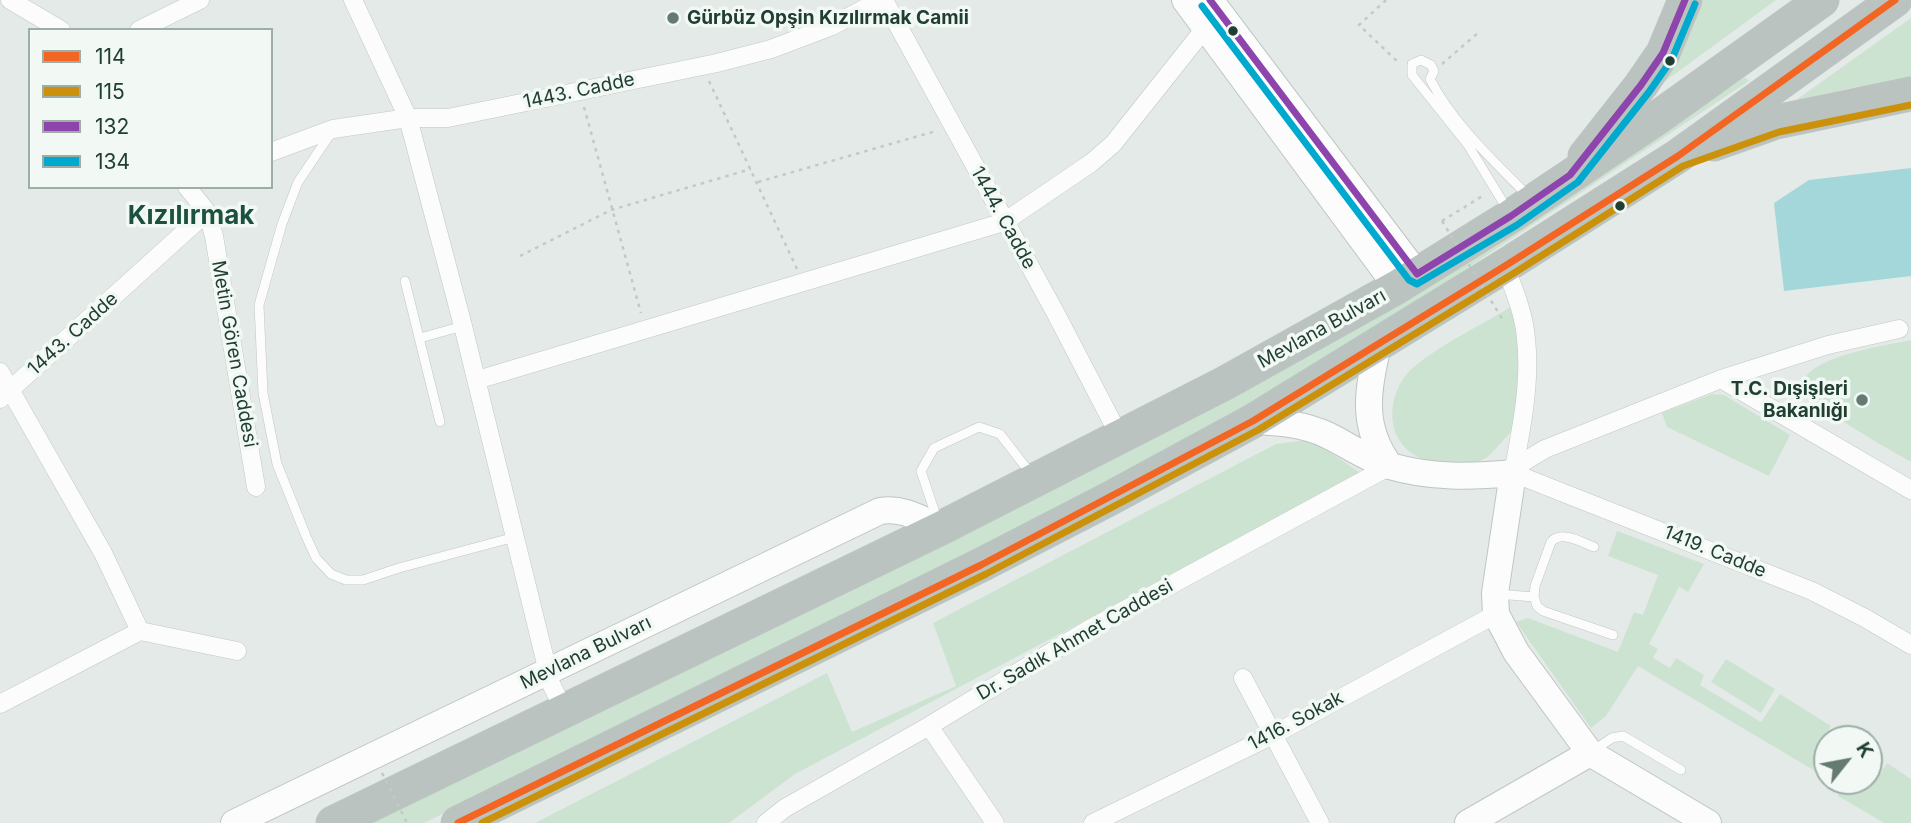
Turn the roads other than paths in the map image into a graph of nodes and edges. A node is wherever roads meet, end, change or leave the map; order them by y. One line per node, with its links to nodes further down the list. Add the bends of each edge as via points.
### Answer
1 (10, 0): 10 (street)
2 (200, 0): 11 (street)
3 (353, 0): 13 (street)
4 (882, 0): 13 (street, 1443. Cadde, via 771,49 448,118); 21 (street, 1444. Cadde)
5 (1185, 0): 9 (main road)
6 (1685, 0): 17 (highway, via 1662,53 1641,85)
7 (1822, 0): 17 (highway, Mevlana Bulvarı)
8 (1895, 0): 16 (highway, Mevlana Bulvarı)
9 (1215, 9): 21 (street, via 1113,144); 23 (main road)
10 (58, 28)
11 (143, 28)
12 (1911, 94): 16 (highway, via 1776,122)
13 (408, 118): 14 (street, 1443. Cadde); 25 (street)
14 (334, 129): 15 (street, 1443. Cadde); 42 (lane, via 298,182 259,305 263,393 277,464 306,536 316,558 346,580 363,580)
15 (273, 151)
16 (1678, 156): 22 (highway, Mevlana Bulvarı)
17 (1570, 175): 19 (highway, Mevlana Bulvarı)
18 (197, 191): 20 (street, Metin Gören Caddesi)
19 (1513, 202): 19 (lane, via 1482,148 1430,79 1431,65 1421,60 1412,64 1412,75); 23 (highway, Mevlana Bulvarı)
20 (207, 212): 32 (street, 1443. Cadde); 39 (street, Metin Gören Caddesi)
21 (1004, 222): 30 (street); 35 (street, 1444. Cadde)
22 (1505, 266): 28 (highway, Mevlana Bulvarı); 37 (street, via 1526,339 1523,421)
23 (1407, 280): 35 (highway, Mevlana Bulvarı)
24 (405, 281): 27 (lane)
25 (463, 326): 27 (lane); 30 (street)
26 (1905, 328): 31 (street, via 1828,345)
27 (420, 338): 34 (lane)
28 (1378, 345): 33 (highway, Mevlana Bulvarı); 36 (main road, via 1370,378 1369,416 1378,450)
29 (0, 372): 32 (street)
30 (477, 380): 42 (street)
31 (1721, 380): 37 (street, via 1545,449); 40 (street)
32 (5, 395): 46 (street, via 103,553)
33 (1253, 421): 36 (main road, via 1314,429); 61 (highway, Mevlana Bulvarı, via 981,565)
34 (440, 422)
35 (1120, 437): 38 (highway, Mevlana Bulvarı)
36 (1390, 466): 37 (main road, via 1439,476); 54 (street, Dr. Sadık Ahmet Caddesi, via 1086,631)
37 (1513, 473): 45 (main road); 48 (street, 1419. Cadde, via 1812,592)
38 (1036, 481): 41 (highway, Mevlana Bulvarı); 41 (lane, via 996,431 979,427 934,448 920,471)
39 (256, 487)
40 (1911, 491)
41 (941, 528): 50 (main road, Mevlana Bulvarı, via 909,513 880,511); 53 (highway, Mevlana Bulvarı)
42 (516, 537): 50 (street)
43 (1594, 547): 44 (lane, via 1554,538)
44 (1534, 597): 45 (lane); 47 (lane, via 1543,611)
45 (1496, 604): 55 (street, 1416. Sokak); 56 (main road, via 1516,652)
46 (140, 631): 49 (street); 52 (street)
47 (1613, 635)
48 (1911, 645)
49 (237, 651)
50 (548, 671): 53 (street); 59 (main road, Mevlana Bulvarı)
51 (1243, 678): 55 (street)
52 (0, 704)
53 (564, 710): 60 (highway, Mevlana Bulvarı)
54 (929, 726): 62 (street, Dr. Sadık Ahmet Caddesi); 63 (street)
55 (1273, 735): 64 (street, 1416. Sokak); 65 (street)
56 (1590, 753): 57 (lane, via 1623,736); 58 (main road); 66 (main road)
57 (1681, 770)
58 (1477, 821)
59 (234, 823)
60 (333, 823)
61 (458, 823)
62 (766, 823)
63 (995, 823)
64 (1093, 823)
65 (1320, 823)
66 (1708, 823)

